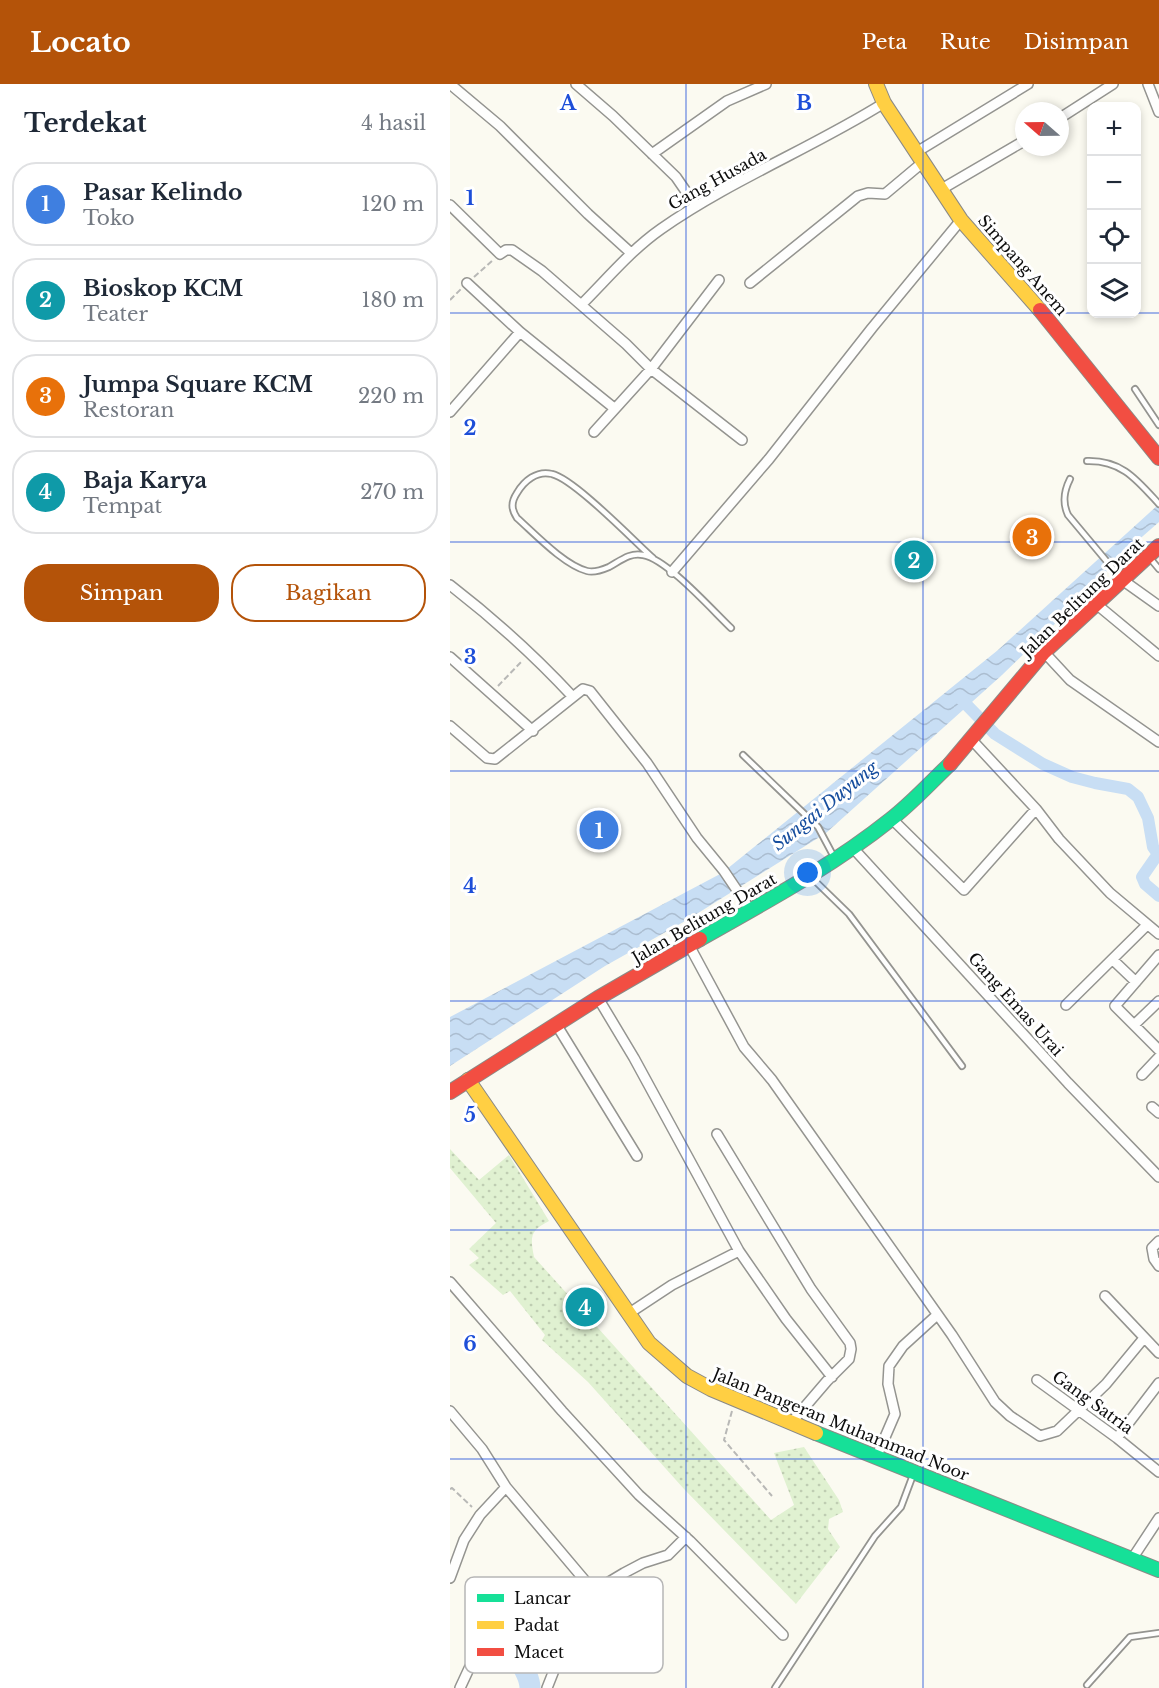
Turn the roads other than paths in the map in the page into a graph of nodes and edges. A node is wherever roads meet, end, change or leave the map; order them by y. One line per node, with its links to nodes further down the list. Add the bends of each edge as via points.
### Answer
1 (450, 84): 18 (street, via 500,126)
2 (576, 84): 12 (street)
3 (766, 84): 12 (street, via 727,101)
4 (876, 84): 8 (main road, Simpang Anem)
5 (1028, 84): 13 (street)
6 (1113, 84): 9 (street)
7 (1148, 84): 10 (street)
8 (884, 103): 13 (main road, Simpang Anem); 16 (street, Gang Husada, via 843,129)
9 (1069, 112)
10 (1159, 112)
11 (1015, 146): 14 (street)
12 (652, 154): 16 (street, via 676,177)
13 (919, 158): 14 (main road, Simpang Anem); 21 (street, via 885,194 860,194)
14 (940, 190): 17 (main road, Simpang Anem)
15 (450, 205): 22 (street, via 500,254 506,250 516,253)
16 (696, 206): 18 (street, Gang Husada)
17 (961, 220): 31 (main road, Simpang Anem, via 1032,300); 39 (street, via 769,459)
18 (631, 253): 22 (street, Gang Husada)
19 (719, 279): 24 (street)
20 (467, 283): 23 (street)
21 (750, 283)
22 (581, 305): 24 (street)
23 (520, 332): 26 (street); 27 (street)
24 (651, 369): 27 (street); 30 (street)
25 (1135, 389): 28 (lane)
26 (451, 408)
27 (614, 408): 29 (street)
28 (1159, 425)
29 (594, 432)
30 (742, 440)
31 (1159, 458)
32 (1087, 461): 34 (lane, via 1119,467)
33 (1070, 479): 40 (lane, via 1064,497 1068,515)
34 (1159, 504)
35 (1159, 546): 36 (main road, Jalan Belitung Darat)
36 (1147, 555): 38 (lane); 40 (main road, Jalan Belitung Darat)
37 (652, 558): 37 (lane, via 632,554 598,571 574,566 517,518 512,503 515,495 531,477 552,473 594,503); 39 (lane)
38 (1159, 569)
39 (672, 572): 44 (lane)
40 (1121, 579): 42 (main road, Jalan Belitung Darat); 43 (street)
41 (450, 585): 48 (street, via 529,652)
42 (1095, 603): 45 (main road, Jalan Belitung Darat); 46 (street)
43 (1159, 606)
44 (731, 628)
45 (1044, 652): 50 (main road, Jalan Belitung Darat); 52 (street, via 1070,680)
46 (1159, 656)
47 (450, 657): 51 (street)
48 (573, 697): 51 (street); 59 (street, via 586,689 595,696)
49 (450, 726): 51 (street, via 492,760)
50 (979, 729): 54 (street); 55 (main road, Jalan Belitung Darat, via 939,776)
51 (533, 731)
52 (1159, 742)
53 (743, 755): 57 (lane, via 818,827)
54 (1036, 809): 55 (street, via 964,890); 60 (street, via 1059,839)
55 (892, 819): 56 (main road, Jalan Belitung Darat)
56 (853, 848): 57 (main road, Jalan Belitung Darat); 79 (street, Gang Emas Urai)
57 (836, 860): 58 (main road, Jalan Belitung Darat)
58 (810, 876): 59 (main road, Jalan Belitung Darat); 73 (lane, via 849,914)
59 (751, 910): 62 (main road, Jalan Belitung Darat)
60 (1147, 925): 61 (street); 63 (street)
61 (1159, 934)
62 (690, 947): 66 (main road, Jalan Belitung Darat); 86 (street, via 744,1047 772,1080)
63 (1113, 960): 65 (street); 68 (street)
64 (1158, 961): 65 (street)
65 (1136, 982): 70 (street, via 1115,1006)
66 (598, 998): 69 (main road, Jalan Belitung Darat); 81 (street)
67 (1159, 1001): 70 (street)
68 (1066, 1005)
69 (556, 1024): 75 (main road, Jalan Belitung Darat); 78 (street)
70 (1134, 1025): 71 (street)
71 (1159, 1050)
72 (1159, 1057): 74 (street)
73 (962, 1066)
74 (1142, 1075)
75 (468, 1080): 76 (main road, Jalan Belitung Darat); 85 (main road, Jalan Pangeran Muhammad Noor)
76 (450, 1092)
77 (717, 1134): 89 (street, via 811,1289 850,1343 849,1359)
78 (638, 1156)
79 (1159, 1177)
80 (1156, 1245): 82 (street, via 1154,1259)
81 (739, 1251): 85 (street, via 672,1285); 89 (street)
82 (1159, 1266)
83 (450, 1282): 101 (street, via 562,1411)
84 (1105, 1296): 87 (street)
85 (628, 1314): 94 (main road, Jalan Pangeran Muhammad Noor, via 649,1343 675,1368 700,1384)
86 (937, 1315): 93 (street, via 995,1402 1025,1427 1040,1436 1047,1435); 96 (street, via 903,1346 889,1366 888,1384 895,1414)
87 (1144, 1338): 88 (street); 93 (street)
88 (1159, 1353)
89 (832, 1377): 94 (street)
90 (1037, 1380): 93 (street, Gang Satria)
91 (1159, 1383): 95 (street)
92 (450, 1411): 99 (street)
93 (1078, 1411): 95 (street, Gang Satria)
94 (791, 1423): 96 (main road, Jalan Pangeran Muhammad Noor)
95 (1117, 1438): 97 (street, Gang Satria)
96 (876, 1458): 98 (main road, Jalan Pangeran Muhammad Noor)
97 (1159, 1472)
98 (914, 1473): 102 (main road, Jalan Pangeran Muhammad Noor); 114 (lane, via 901,1507 875,1536)
99 (507, 1487): 104 (street); 106 (street, via 480,1515 464,1540)
100 (1159, 1518): 102 (street)
101 (686, 1537): 105 (street, via 668,1555); 108 (street)
102 (1132, 1559): 103 (main road, Jalan Pangeran Muhammad Noor)
103 (1159, 1570)
104 (582, 1577)
105 (617, 1577)
106 (450, 1578)
107 (1159, 1633): 111 (lane, via 1130,1637)
108 (783, 1635)
109 (467, 1673): 112 (street)
110 (553, 1673): 113 (street)
111 (1087, 1685)
112 (460, 1688)
113 (547, 1688)
114 (775, 1688)

